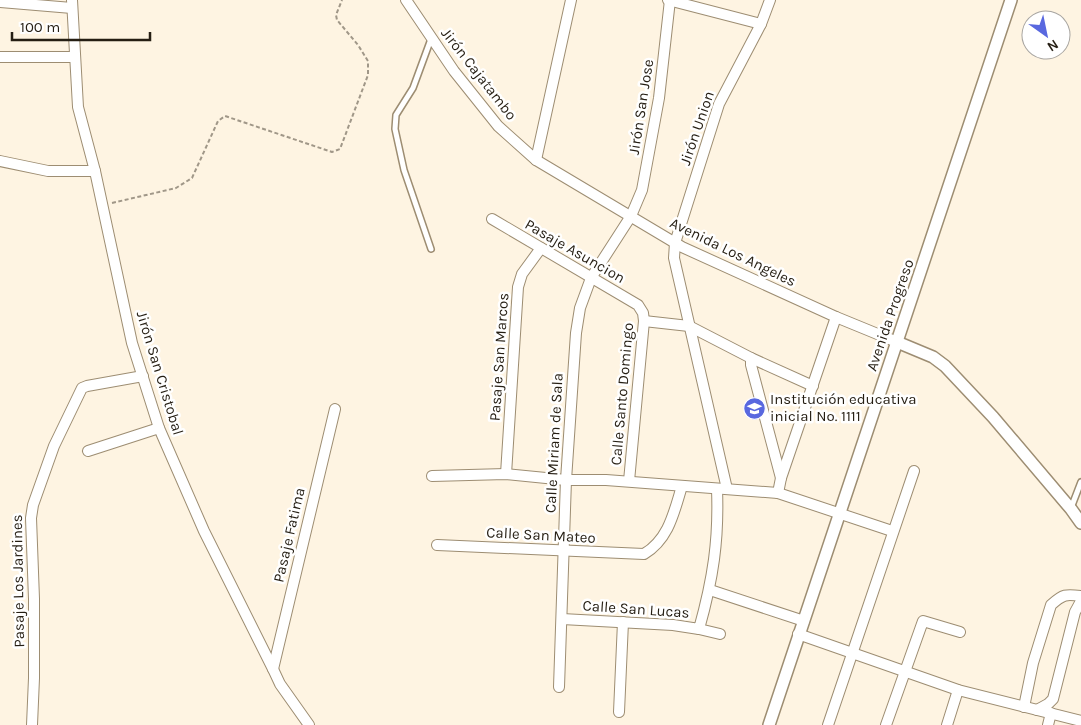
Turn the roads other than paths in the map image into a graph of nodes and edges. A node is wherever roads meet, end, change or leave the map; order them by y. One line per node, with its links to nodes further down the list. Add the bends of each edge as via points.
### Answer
1 (406, 0): 9 (street, Jirón Cajatambo)
2 (571, 0): 13 (street)
3 (670, 0): 8 (street); 15 (street, Jirón San Jose, via 658,107 642,190)
4 (770, 0): 8 (street, Jirón Union)
5 (1011, 0): 25 (street, Avenida Progreso)
6 (0, 2): 7 (street)
7 (72, 4): 11 (street, Jirón San Cristobal)
8 (761, 24): 17 (street, Jirón Union, via 719,104)
9 (432, 39): 13 (street, Jirón Cajatambo, via 498,126); 19 (lane, via 413,88 396,115 395,129 404,170)
10 (0, 57): 11 (street)
11 (74, 57): 14 (street, Jirón San Cristobal, via 78,107)
12 (0, 160): 14 (street, via 48,171)
13 (536, 160): 15 (street, Avenida Los Angeles)
14 (95, 171): 27 (street, Jirón San Cristobal)
15 (631, 216): 17 (street, Avenida Los Angeles); 20 (street, Calle Miriam de Sala)
16 (492, 219): 18 (street, Pasaje Asuncion)
17 (675, 243): 22 (street, Avenida Los Angeles); 24 (street, Calle San Lucas, via 674,258)
18 (541, 248): 20 (street, Pasaje Asuncion); 33 (street, Pasaje San Marcos, via 522,274 518,287)
19 (431, 249)
20 (591, 278): 21 (street, Pasaje Asuncion); 36 (street, Calle Miriam de Sala, via 580,308 576,333)
21 (642, 309): 23 (street, Calle Santo Domingo)
22 (836, 317): 25 (street, Avenida Los Angeles); 28 (street)
23 (644, 321): 24 (street); 37 (street, Calle Santo Domingo)
24 (689, 326): 26 (street); 40 (street, Calle San Lucas)
25 (897, 342): 42 (street, via 933,357 945,366); 43 (street, Avenida Progreso)
26 (751, 358): 28 (street); 35 (street)
27 (142, 376): 30 (street, Jirón San Cristobal); 68 (street, Pasaje Los Jardines, via 82,388 54,446 33,505)
28 (813, 386): 35 (street)
29 (335, 409): 59 (street, Pasaje Fatima)
30 (158, 428): 31 (street); 59 (street, Jirón San Cristobal)
31 (88, 451)
32 (914, 471): 45 (street)
33 (506, 474): 34 (street); 36 (street)
34 (432, 476)
35 (781, 478): 41 (street)
36 (566, 480): 37 (street); 47 (street, Calle Miriam de Sala)
37 (630, 481): 39 (street)
38 (1081, 482): 42 (lane)
39 (682, 486): 40 (street); 47 (street, Calle San Mateo, via 666,533 644,554)
40 (722, 489): 41 (street); 48 (street, Calle San Lucas)
41 (778, 493): 43 (street)
42 (1071, 508): 44 (street)
43 (839, 513): 45 (street); 52 (street, Avenida Progreso)
44 (1081, 523)
45 (892, 531): 58 (street)
46 (437, 545): 47 (street, Calle San Mateo)
47 (564, 552): 51 (street, Calle Miriam de Sala)
48 (710, 590): 52 (street); 54 (street, Calle San Lucas)
49 (1081, 596): 63 (street, via 1066,594 1051,605 1032,663)
50 (1081, 601): 64 (street, via 1075,612 1053,699)
51 (562, 619): 53 (street, Calle San Lucas); 61 (street, Calle Miriam de Sala)
52 (804, 620): 57 (street, Avenida Progreso)
53 (623, 622): 54 (street, Calle San Lucas); 65 (street)
54 (699, 629): 56 (street)
55 (960, 632): 60 (street, via 923,621)
56 (720, 634)
57 (798, 634): 58 (street); 70 (street, Avenida Progreso)
58 (852, 654): 60 (street); 71 (street)
59 (272, 669): 69 (street, Jirón San Cristobal)
60 (906, 673): 62 (street); 72 (street)
61 (559, 686)
62 (958, 690): 63 (street); 73 (street)
63 (1024, 707): 64 (street)
64 (1036, 710): 66 (street)
65 (619, 712)
66 (1051, 713): 67 (street); 74 (street)
67 (1081, 721)
68 (32, 725)
69 (309, 725)
70 (768, 725)
71 (828, 725)
72 (886, 725)
73 (947, 725)
74 (1048, 725)

